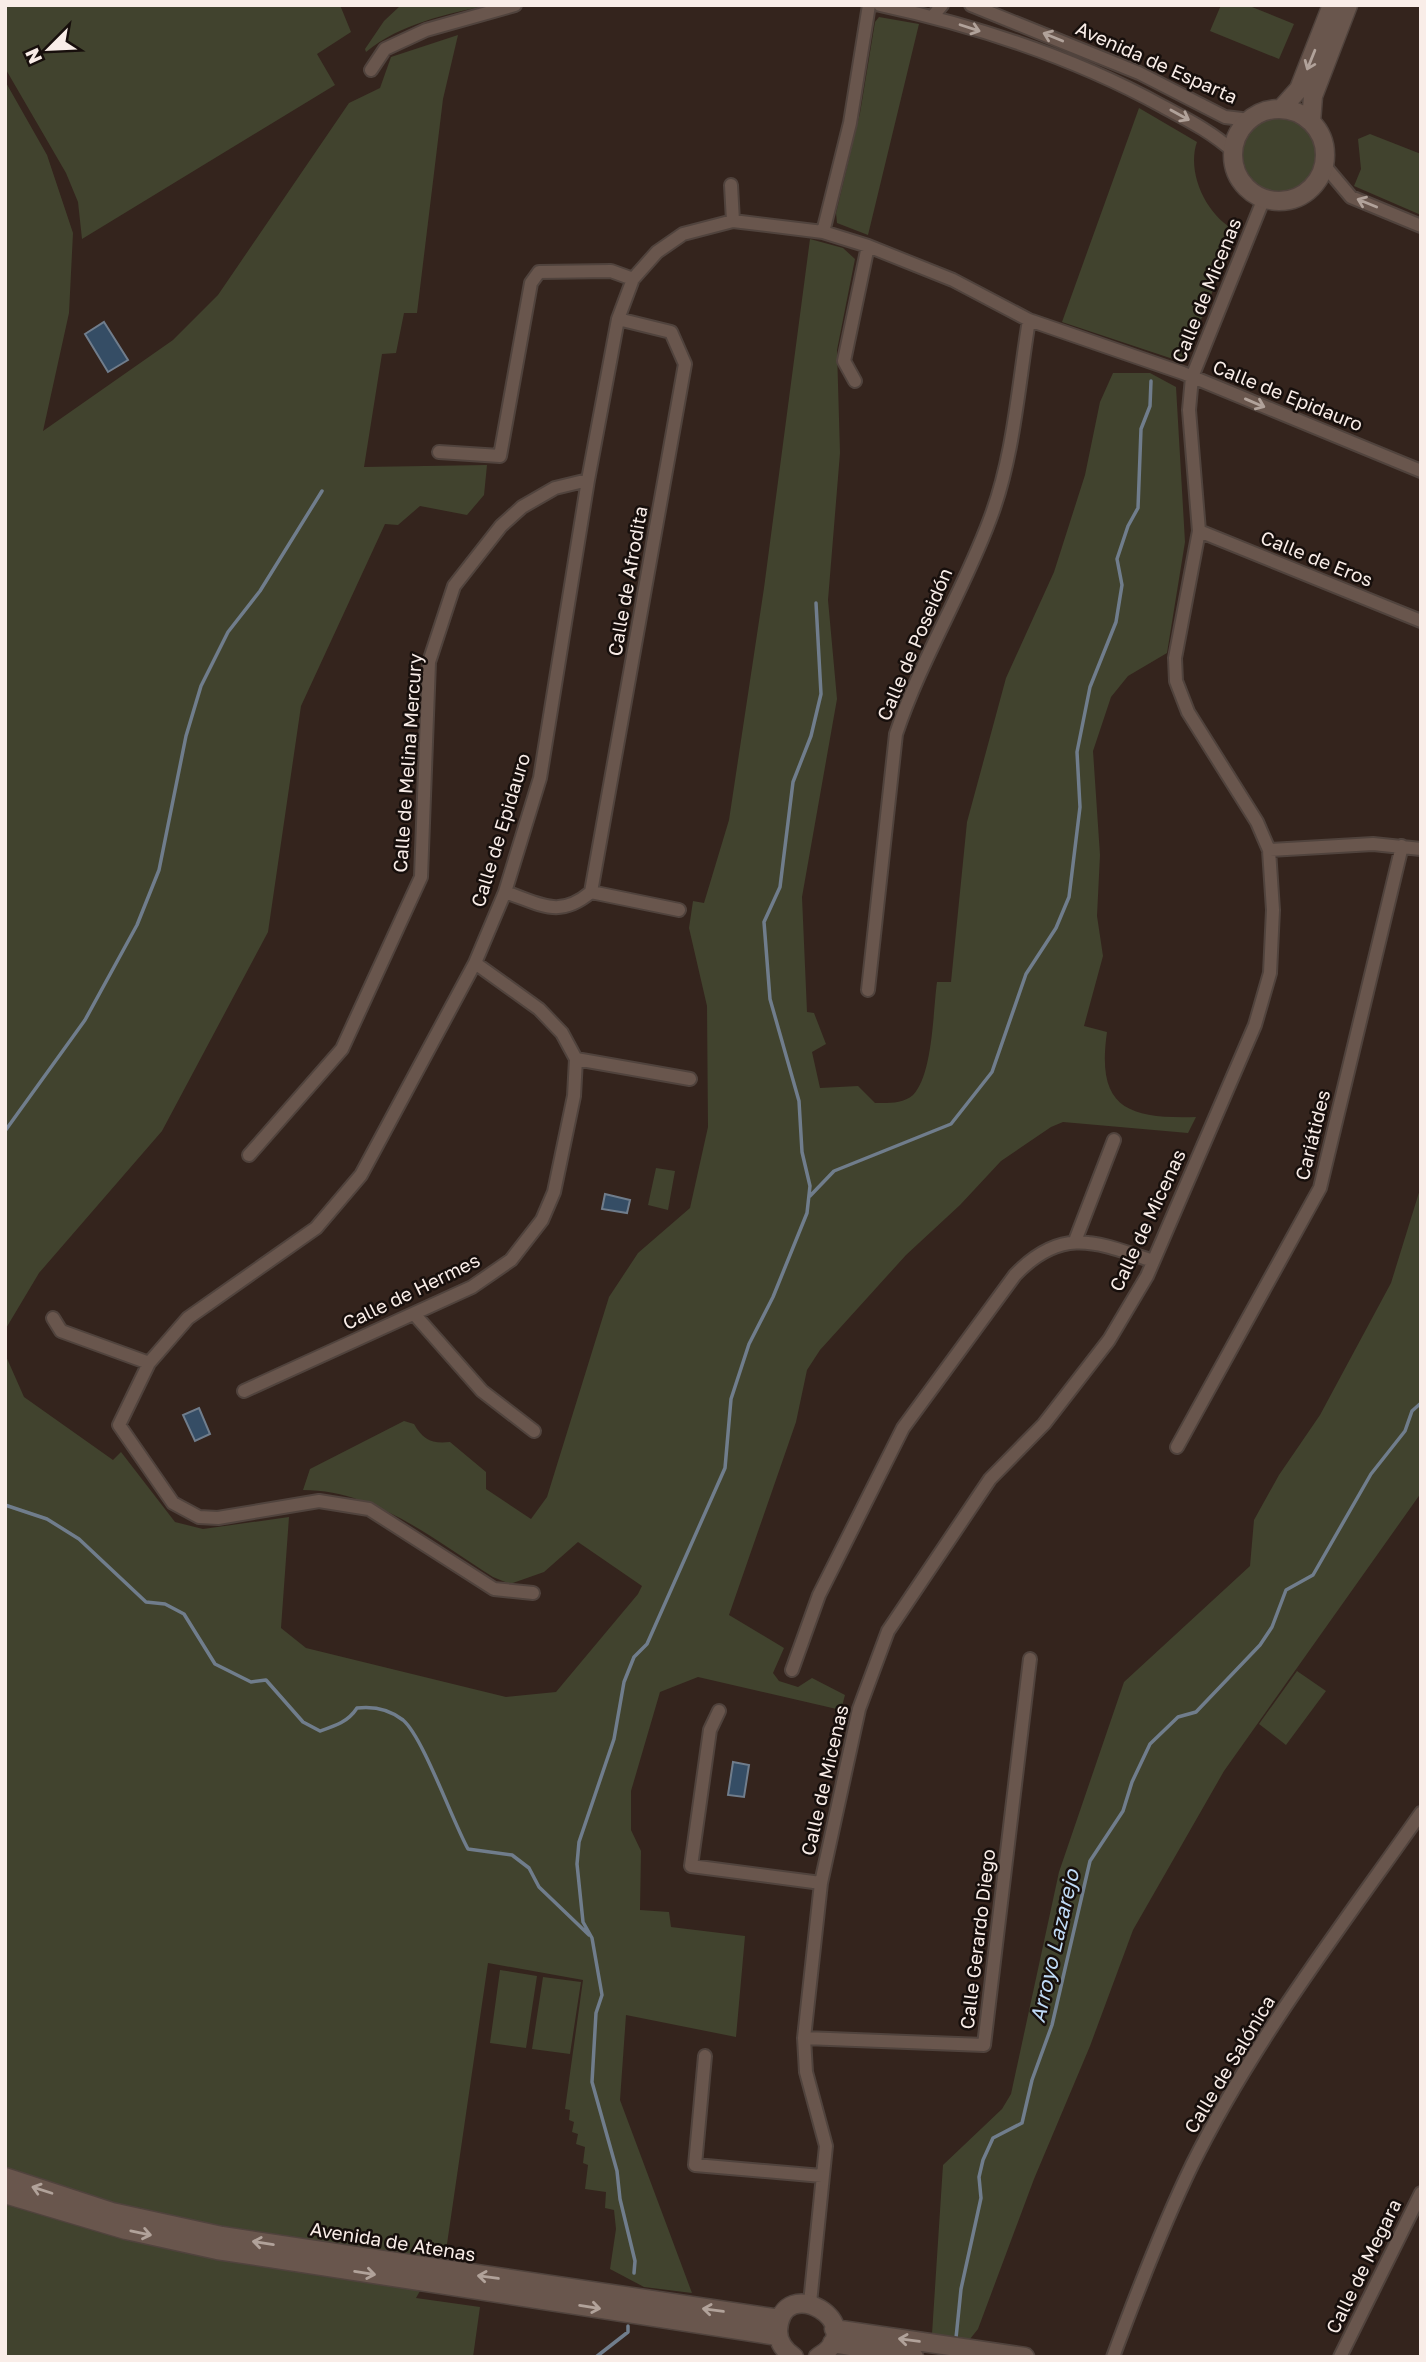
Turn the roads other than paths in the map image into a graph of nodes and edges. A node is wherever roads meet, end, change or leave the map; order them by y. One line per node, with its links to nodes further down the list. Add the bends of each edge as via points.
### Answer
1 (515, 5): 9 (street, via 426,30 385,49)
2 (869, 5): 19 (street, via 850,123)
3 (880, 5): 8 (street, Avenida de Esparta)
4 (942, 5): 8 (street)
5 (971, 5): 11 (street, Avenida de Esparta, one-way to 5, via 1225,117 1139,73)
6 (1332, 5): 10 (main road, one-way to 10, via 1299,89)
7 (1348, 5): 12 (main road, via 1313,96)
8 (933, 16): 13 (street, Avenida de Esparta, one-way to 13, via 1129,87 1216,135)
9 (371, 70)
10 (1280, 109): 11 (main road); 12 (main road)
11 (1250, 120): 13 (main road, via 1236,140)
12 (1311, 122): 14 (main road, via 1323,142)
13 (1234, 152): 16 (main road, via 1241,180)
14 (1324, 165): 16 (main road, via 1320,177 1302,196 1276,201); 18 (street, one-way to 14, via 1351,197)
15 (731, 185): 17 (street)
16 (1264, 198): 24 (street, Calle de Micenas)
17 (733, 221): 19 (street, Calle de Epidauro); 21 (street, Calle de Epidauro, via 683,234 657,252)
18 (1421, 226)
19 (822, 232): 20 (street, Calle de Epidauro)
20 (868, 246): 23 (street, Calle de Epidauro, via 953,280); 25 (street, via 844,361)
21 (632, 279): 22 (street, Calle de Epidauro); 26 (street, via 611,271 539,272 531,284 500,456)
22 (618, 319): 28 (street, Calle de Epidauro); 35 (street, Calle de Afrodita, via 671,332 685,364)
23 (1029, 320): 24 (street, Calle de Epidauro); 38 (street, Calle de Poseidón, via 1007,466 990,520 909,695 896,734)
24 (1192, 377): 27 (street, Calle de Epidauro, one-way to 27); 29 (street, Calle de Micenas, via 1189,410)
25 (855, 381)
26 (439, 452)
27 (1421, 471)
28 (588, 480): 34 (street, Calle de Epidauro, via 540,778); 42 (street, Calle de Melina Mercury, via 555,488 522,508 501,526 454,586 429,662 421,877 342,1049)
29 (1199, 531): 30 (street, Calle de Eros); 33 (street, Calle de Micenas, via 1177,643 1177,681 1188,712 1257,822)
30 (1421, 621)
31 (1402, 846): 32 (street); 33 (street); 50 (street, Cariátides, via 1320,1188)
32 (1421, 849)
33 (1269, 850): 44 (street, Calle de Micenas, via 1273,910 1270,973 1255,1025)
34 (505, 892): 35 (street, via 557,910 576,904); 37 (street, Calle de Epidauro)
35 (591, 892): 36 (street)
36 (679, 911)
37 (475, 963): 39 (street, via 539,1009 562,1033); 47 (street, Calle de Epidauro, via 361,1175 316,1228 188,1318)
38 (868, 990)
39 (576, 1059): 40 (street); 45 (street, Calle de Hermes, via 575,1096 554,1192 542,1220 511,1260 472,1287)
40 (690, 1079)
41 (1114, 1140): 43 (street)
42 (249, 1155)
43 (1075, 1241): 44 (street, via 1102,1244); 53 (street, via 1038,1256 1014,1275 903,1428 819,1595)
44 (1153, 1261): 56 (street, Calle de Micenas, via 1109,1340 1044,1424 990,1479 888,1631 851,1736)
45 (415, 1315): 48 (street, Calle de Hermes); 49 (street, via 482,1391)
46 (53, 1318): 47 (street, via 61,1331)
47 (149, 1363): 51 (street, Calle de Epidauro, via 119,1425 173,1503 199,1517 218,1518 319,1501 369,1509 494,1589)
48 (244, 1391)
49 (534, 1431)
50 (1177, 1447)
51 (533, 1593)
52 (1030, 1658): 57 (street, Calle Gerardo Diego, via 984,2045)
53 (792, 1670)
54 (719, 1711): 56 (street, via 710,1730 691,1866)
55 (1421, 1813): 70 (street, Calle de Salónica, via 1280,2012 1193,2164)
56 (821, 1883): 57 (street, Calle de Micenas)
57 (804, 2038): 59 (street, Calle de Micenas, via 806,2072 826,2146)
58 (705, 2056): 59 (street, via 695,2165)
59 (822, 2176): 63 (street, Calle de Micenas)
60 (5, 2177): 64 (main road, Avenida de Atenas, one-way to 60, via 222,2236 112,2212)
61 (5, 2193): 64 (main road, Avenida de Atenas, one-way to 64, via 126,2230 217,2250)
62 (1420, 2195): 71 (street, Calle de Megara)
63 (810, 2303): 64 (main road, via 793,2306); 65 (main road, via 829,2315)
64 (779, 2328): 66 (main road, via 782,2345)
65 (833, 2336): 67 (main road); 68 (main road); 69 (main road, one-way to 65)
66 (794, 2357)
67 (818, 2357)
68 (914, 2357)
69 (1026, 2357)
70 (1113, 2357)
71 (1340, 2357)

